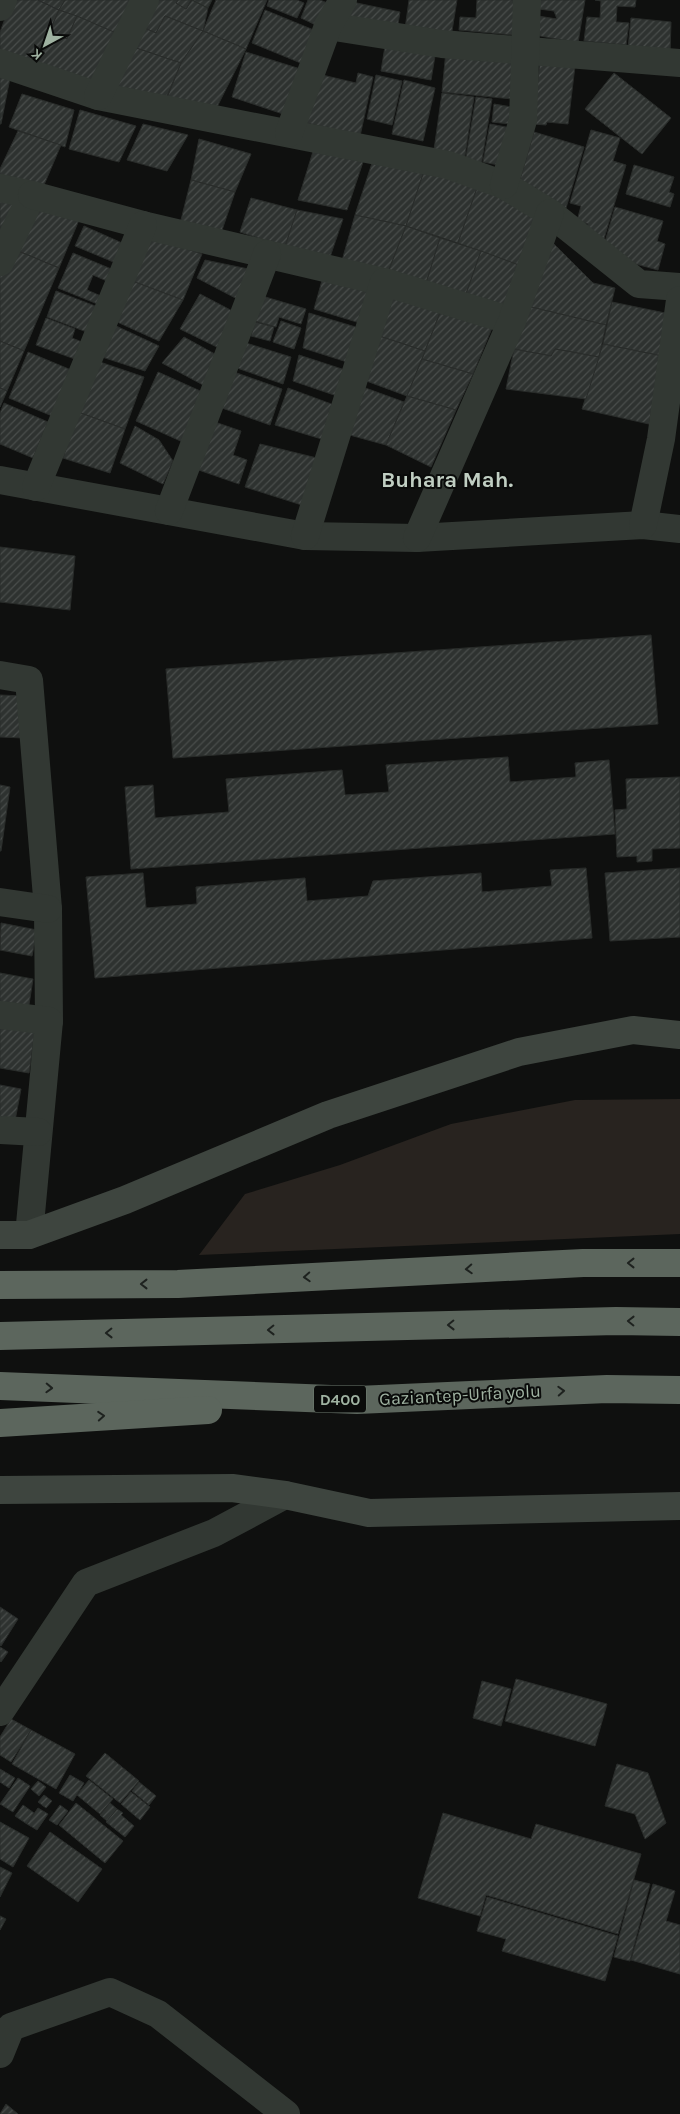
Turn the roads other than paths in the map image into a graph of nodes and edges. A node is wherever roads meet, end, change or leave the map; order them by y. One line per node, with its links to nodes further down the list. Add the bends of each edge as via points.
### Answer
1 (3, 0): 5 (street)
2 (145, 0): 10 (street)
3 (527, 0): 7 (street)
4 (341, 1): 6 (street)
5 (0, 7)
6 (328, 26): 7 (street, via 442,44); 11 (street)
7 (524, 49): 9 (street); 12 (street, via 523,120)
8 (0, 63): 10 (street)
9 (680, 63)
10 (98, 96): 11 (street)
11 (289, 133): 12 (street, via 448,165)
12 (504, 184): 15 (street)
13 (0, 188): 14 (street)
14 (32, 195): 16 (street); 18 (street)
15 (550, 213): 20 (street, via 639,284); 22 (street)
16 (143, 225): 17 (street); 24 (street)
17 (267, 254): 19 (street); 25 (street)
18 (0, 262)
19 (384, 282): 22 (street); 28 (street)
20 (680, 287)
21 (680, 300): 26 (street, via 661,439)
22 (512, 321): 29 (street)
23 (0, 480): 24 (street)
24 (36, 486): 25 (street)
25 (170, 511): 28 (street)
26 (643, 525): 27 (street); 29 (street)
27 (680, 529)
28 (305, 536): 29 (street)
29 (417, 538)
30 (0, 675): 32 (street, via 29,680)
31 (0, 902): 32 (street)
32 (48, 909): 34 (street)
33 (0, 1015): 34 (street)
34 (49, 1021): 37 (street)
35 (680, 1034): 39 (street, via 633,1030 519,1052 328,1115 125,1200)
36 (0, 1130): 37 (street)
37 (38, 1132): 39 (street)
38 (0, 1235): 39 (street)
39 (28, 1235)
40 (680, 1263): 41 (highway, one-way to 41, via 583,1263 178,1284)
41 (0, 1285)
42 (680, 1322): 43 (highway, one-way to 43)
43 (0, 1336)
44 (0, 1386): 46 (highway, Gaziantep-Urfa yolu / D400, one-way to 46)
45 (680, 1390): 46 (highway, Gaziantep-Urfa yolu / D400, one-way to 45, via 607,1389)
46 (357, 1400): 47 (highway, one-way to 46)
47 (0, 1423)
48 (0, 1490): 49 (street, via 232,1488)
49 (285, 1494): 50 (street, via 369,1513); 51 (street, via 214,1532 86,1583)
50 (680, 1506)
51 (0, 1712)
52 (6, 2028): 53 (street); 54 (street, via 110,1992 158,2014)
53 (0, 2054)
54 (286, 2114)

